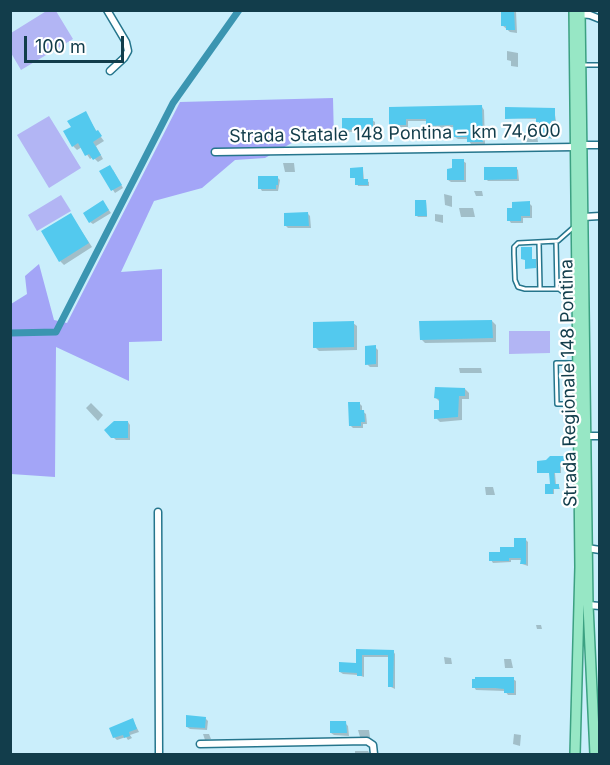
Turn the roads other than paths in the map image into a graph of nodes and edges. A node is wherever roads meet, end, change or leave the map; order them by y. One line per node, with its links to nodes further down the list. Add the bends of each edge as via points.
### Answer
1 (107, 10): 6 (street, via 128,51)
2 (578, 12): 3 (street); 4 (main road, Strada Regionale 148 Pontina); 8 (main road, Strada Regionale 148 Pontina)
3 (600, 19)
4 (581, 65): 5 (lane); 8 (main road, Strada Regionale 148 Pontina)
5 (600, 65)
6 (110, 71)
7 (600, 145): 8 (street, Strada Statale 148 Pontina – km 74,600)
8 (579, 146): 9 (street, Strada Statale 148 Pontina – km 74,600); 10 (main road, Strada Regionale 148 Pontina); 12 (main road, Strada Regionale 148 Pontina)
9 (215, 152)
10 (583, 216): 11 (street); 20 (main road, Strada Regionale 148 Pontina)
11 (600, 216)
12 (576, 225): 13 (lane); 17 (main road, Strada Regionale 148 Pontina)
13 (556, 241): 14 (lane); 16 (lane)
14 (539, 242): 15 (lane); 15 (lane, via 518,243 514,254 517,285)
15 (540, 289): 16 (lane)
16 (557, 289): 17 (lane)
17 (578, 305): 18 (main road, Strada Regionale 148 Pontina)
18 (578, 363): 19 (main road, Strada Regionale 148 Pontina); 19 (lane, via 556,363 557,404)
19 (578, 404): 31 (main road, Strada Regionale 148 Pontina, via 580,567)
20 (586, 436): 21 (street); 23 (main road, Strada Regionale 148 Pontina)
21 (600, 436)
22 (158, 512): 29 (street)
23 (587, 548): 24 (street); 25 (main road, Strada Regionale 148 Pontina)
24 (600, 550)
25 (588, 605): 26 (street); 27 (main road, Strada Regionale 148 Pontina)
26 (600, 606)
27 (597, 735): 32 (main road, Strada Regionale 148 Pontina)
28 (200, 744): 30 (street, via 367,741 373,745)
29 (159, 754)
30 (374, 754)
31 (575, 754)
32 (595, 754)

